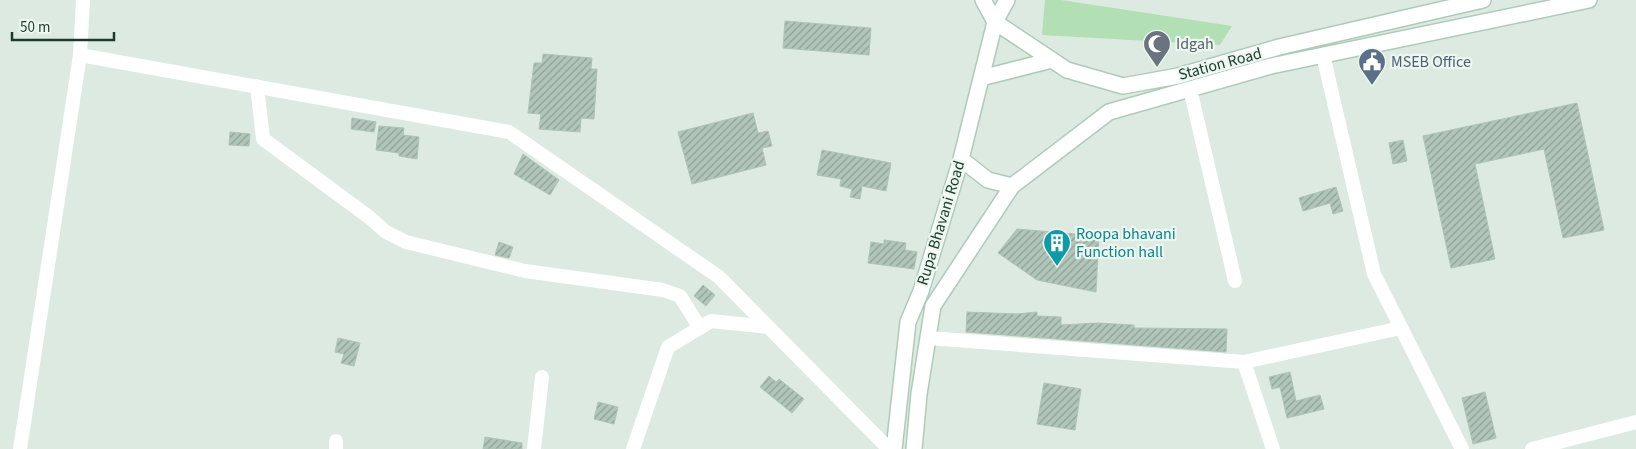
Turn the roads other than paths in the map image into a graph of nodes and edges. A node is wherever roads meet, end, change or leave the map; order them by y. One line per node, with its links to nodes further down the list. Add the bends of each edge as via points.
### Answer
1 (83, 0): 7 (street)
2 (983, 0): 6 (main road, Station Road)
3 (1007, 0): 6 (main road, Rupa Bhavani Road)
4 (1483, 0): 9 (main road, Station Road, via 1279,47 1178,76 1123,86 1067,70)
5 (1589, 0): 8 (main road)
6 (995, 22): 9 (main road, Station Road); 10 (main road, Rupa Bhavani Road)
7 (80, 55): 11 (street); 23 (street)
8 (1323, 55): 12 (main road); 18 (street, via 1374,274)
9 (1052, 60): 10 (main road)
10 (981, 78): 13 (main road, Rupa Bhavani Road)
11 (257, 86): 16 (street, via 509,132 719,277); 17 (street, via 263,138 386,232 406,242 525,271 663,290 680,296)
12 (1190, 89): 14 (main road, via 1108,112); 15 (street)
13 (961, 159): 14 (main road, via 988,180); 27 (main road, Rupa Bhavani Road, via 921,291 908,322)
14 (1012, 186): 19 (main road, via 933,306)
15 (1235, 281)
16 (768, 327): 17 (street, via 712,321); 26 (street)
17 (700, 328): 25 (street, via 668,347)
18 (1401, 328): 20 (street); 30 (street)
19 (928, 338): 20 (street); 28 (main road)
20 (1244, 362): 29 (street)
21 (542, 377): 24 (street)
22 (1636, 422): 31 (street)
23 (20, 449)
24 (534, 449)
25 (633, 449)
26 (889, 449)
27 (894, 449)
28 (914, 449)
29 (1273, 449)
30 (1462, 449)
31 (1532, 449)

